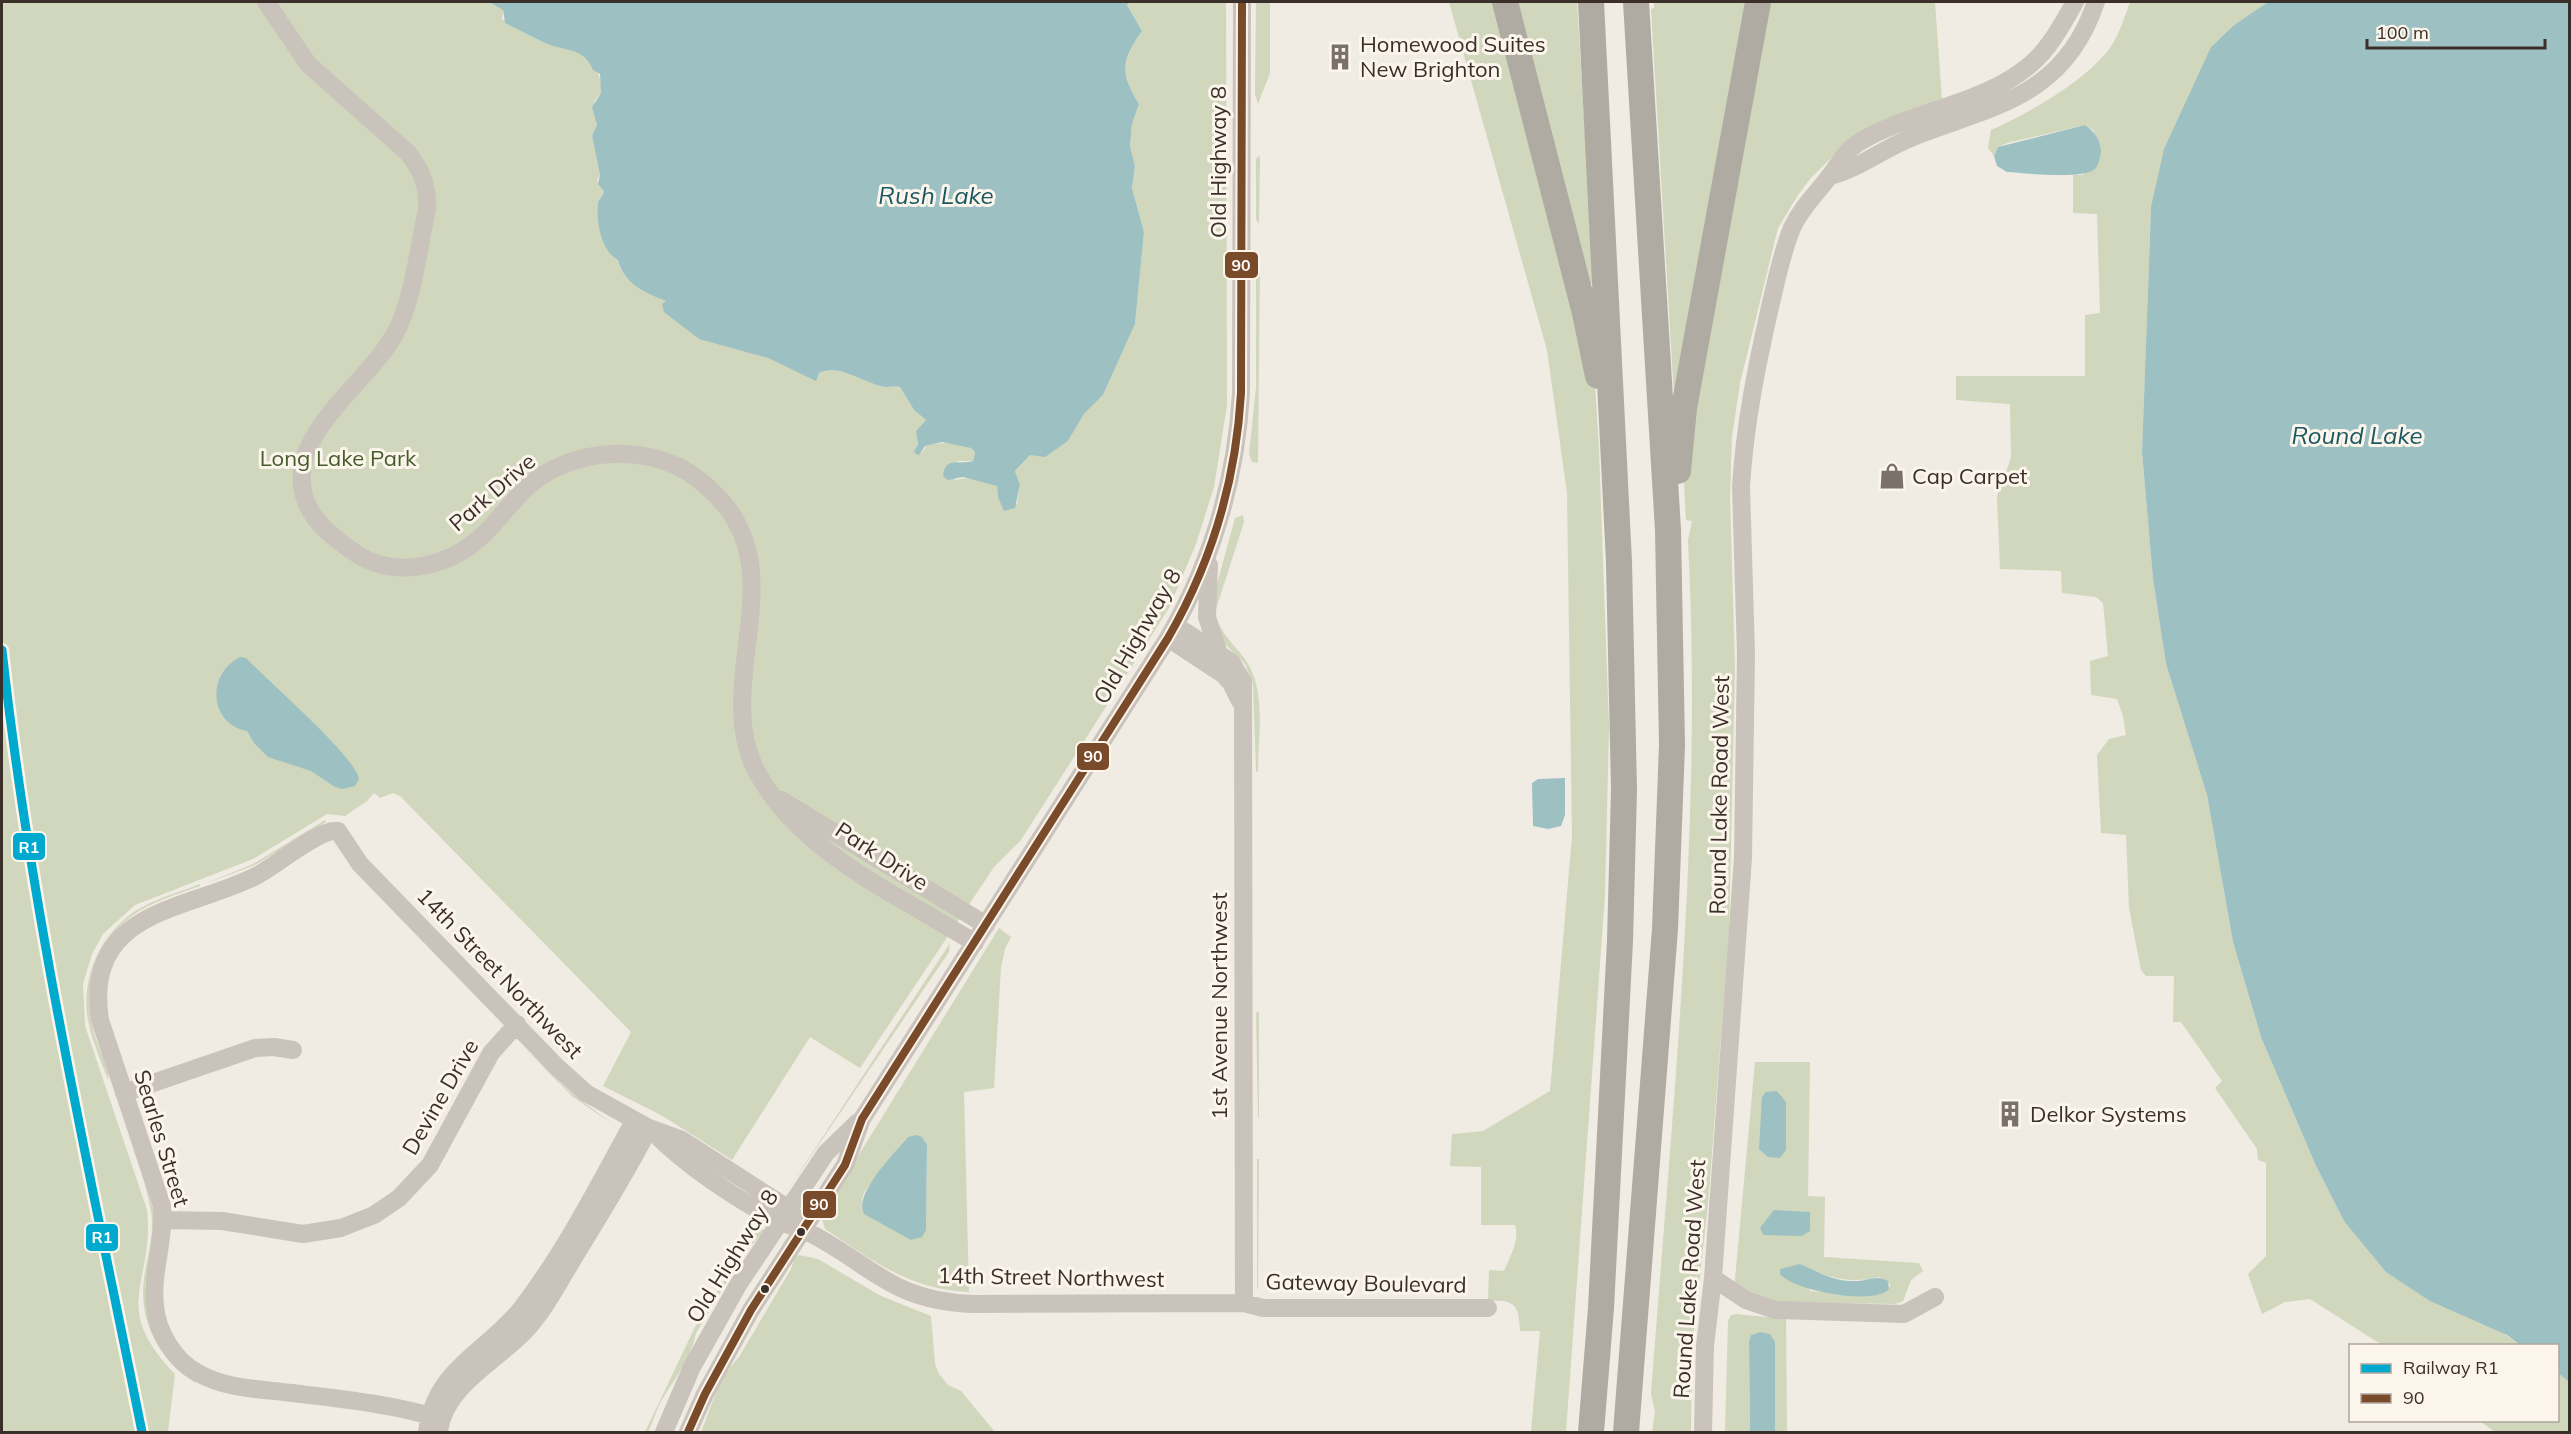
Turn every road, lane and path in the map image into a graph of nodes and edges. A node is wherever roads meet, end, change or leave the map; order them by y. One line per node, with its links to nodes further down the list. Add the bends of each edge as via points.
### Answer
1 (266, 2): 18 (street, Park Drive, via 308,64 408,153 419,167 428,196 398,328 307,447 301,475 308,507 354,552 385,566 411,568 437,562 467,548 525,489 572,461 630,454 660,460 698,478 730,512 749,555 752,585 742,727 751,761)
2 (1242, 2): 13 (street, Old Highway 8, via 1240,404 1233,466)
3 (1504, 2): 12 (highway, via 1585,313)
4 (1591, 2): 12 (highway)
5 (1636, 2): 14 (highway)
6 (1758, 2): 14 (highway, via 1684,408)
7 (2075, 2): 9 (street, Round Lake Road West, via 2060,30 2031,64)
8 (2096, 2): 10 (street, Round Lake Road West, via 2076,45 2056,69 2033,88)
9 (1977, 93): 10 (street); 11 (street, Round Lake Road West, via 1891,126 1859,143 1844,153)
10 (1987, 112): 11 (street, Round Lake Road West, via 1911,137 1852,170)
11 (1830, 176): 34 (street, Round Lake Road West, via 1809,199 1792,228 1749,398 1744,436 1743,858)
12 (1614, 474): 40 (highway, via 1622,638 1623,855 1601,1308)
13 (1210, 551): 15 (street, Old Highway 8); 16 (street, via 1207,616)
14 (1671, 594): 38 (highway, via 1669,868)
15 (1172, 632): 16 (street, 1st Avenue Northwest); 17 (street, 1st Avenue Northwest, via 1224,675); 24 (street, Old Highway 8)
16 (1219, 654): 17 (street, 1st Avenue Northwest, via 1239,672 1243,682)
17 (1242, 708): 36 (street, 1st Avenue Northwest)
18 (774, 796): 20 (street, Park Drive); 21 (street, Park Drive, via 794,822)
19 (335, 830): 26 (street, 14th Street Northwest, via 344,837 360,864); 28 (street, Searles Street, via 258,875 151,915 132,926 118,941 104,965 98,1007)
20 (844, 838): 21 (street); 22 (street, Park Drive)
21 (833, 854): 23 (street, Park Drive)
22 (898, 873): 23 (street); 24 (street, Park Drive)
23 (888, 890): 25 (street, Park Drive)
24 (986, 925): 25 (street, Old Highway 8)
25 (975, 943): 29 (street, Old Highway 8)
26 (517, 1024): 30 (street, 14th Street Northwest, via 586,1093); 32 (street, Devine Drive, via 490,1053 430,1165 399,1198 374,1215 341,1228 303,1234 222,1221)
27 (293, 1050): 28 (street, via 255,1048)
28 (124, 1093): 32 (street, Searles Street, via 157,1190)
29 (862, 1119): 31 (street, Old Highway 8, via 826,1153); 33 (street, Old Highway 8, via 845,1165)
30 (641, 1124): 31 (street, 14th Street Northwest, via 682,1140 724,1177); 39 (street, via 602,1182 549,1281 456,1370 436,1397)
31 (785, 1216): 33 (street, 14th Street Northwest); 41 (street, Old Highway 8, via 738,1285 692,1367)
32 (163, 1220): 39 (street, Searles Street, via 155,1308 168,1345 195,1372 235,1386 388,1405)
33 (804, 1229): 36 (street, 14th Street Northwest, via 902,1291 951,1303); 42 (street, Old Highway 8, via 752,1310)
34 (1713, 1278): 35 (street, via 1746,1300 1775,1310 1904,1314); 45 (street, Round Lake Road West, via 1705,1347)
35 (1935, 1297)
36 (1244, 1303): 37 (street, Gateway Boulevard, via 1263,1308)
37 (1488, 1308)
38 (1634, 1329): 43 (highway); 44 (highway)
39 (434, 1425)
40 (1591, 1428)
41 (664, 1432)
42 (688, 1432)
43 (1626, 1432)
44 (1633, 1432)
45 (1703, 1432)

